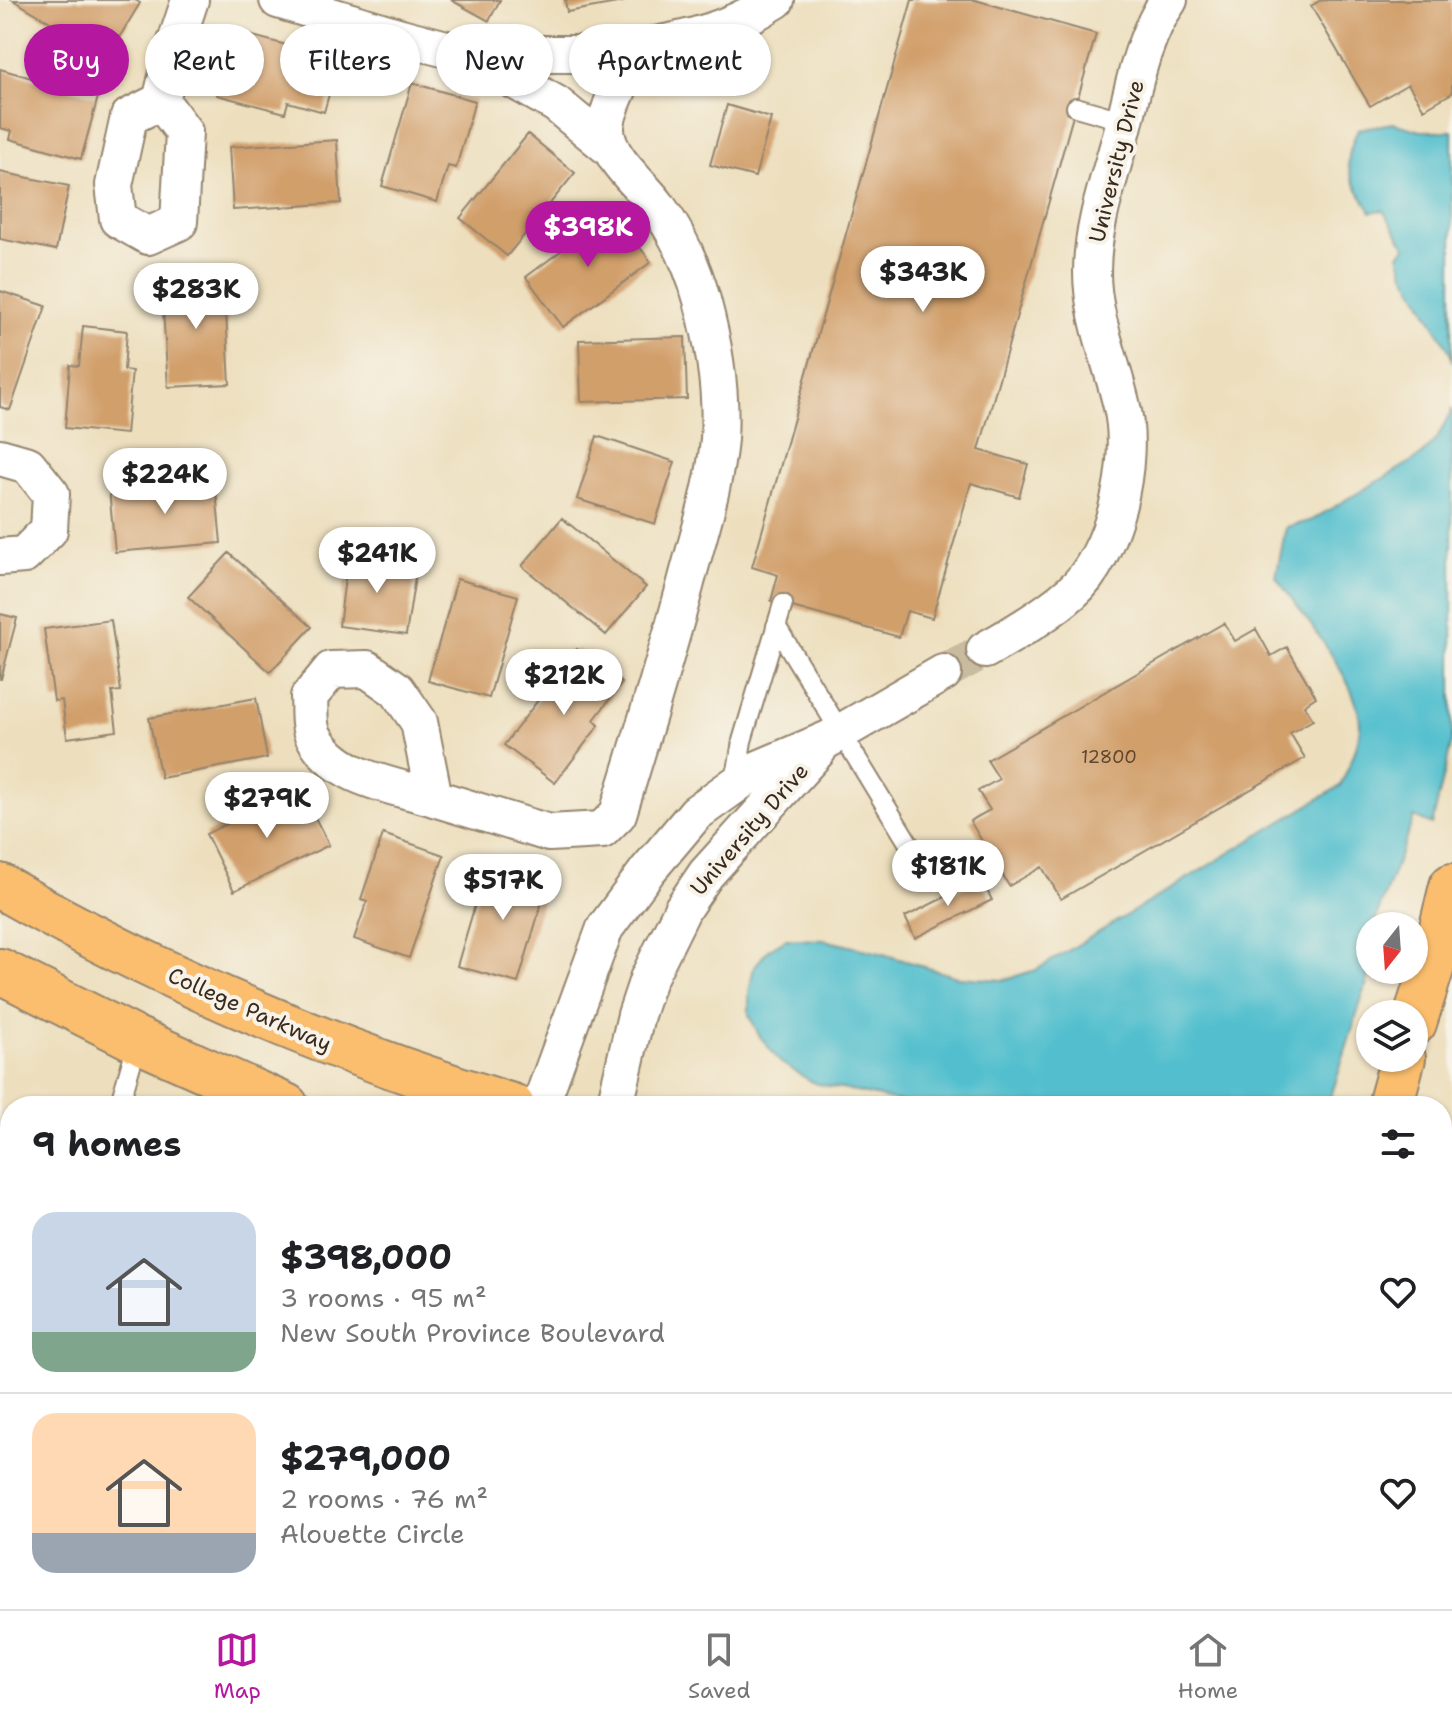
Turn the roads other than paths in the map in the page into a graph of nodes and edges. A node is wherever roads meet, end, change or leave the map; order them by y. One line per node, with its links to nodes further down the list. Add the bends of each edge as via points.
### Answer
1 (190, 0): 9 (street)
2 (776, 0): 5 (street)
3 (1169, 0): 11 (street, University Drive, via 1147,42)
4 (296, 3): 6 (street)
5 (733, 24)
6 (436, 45)
7 (542, 96): 12 (street)
8 (617, 96): 12 (street, via 606,127)
9 (161, 101)
10 (1076, 107): 11 (lane)
11 (1125, 121): 17 (street, University Drive, via 1096,228 1092,273 1097,317 1123,410 1126,449 1112,525 1073,592)
12 (612, 150): 22 (street, via 658,206 691,267 713,348 719,437 713,482 673,632 618,814)
13 (0, 457): 14 (street, via 28,465 51,494 49,530 24,555)
14 (0, 557)
15 (783, 604): 16 (lane)
16 (776, 626): 19 (lane); 20 (lane)
17 (985, 650)
18 (943, 673): 19 (street, University Drive)
19 (835, 736): 20 (street, University Drive, via 756,770); 24 (lane); 27 (street, University Drive, via 746,828)
20 (734, 786): 23 (street, University Drive, via 696,813)
21 (434, 798): 22 (street, via 549,833)
22 (602, 830): 23 (street, via 613,846)
23 (648, 870): 27 (street); 36 (street, University Drive, via 605,928)
24 (931, 880)
25 (0, 886): 35 (main road, College Parkway, via 188,984 294,1030)
26 (1452, 886): 29 (main road)
27 (691, 896): 37 (street, University Drive, via 648,979)
28 (0, 971): 30 (main road)
29 (1421, 1000)
30 (138, 1041): 33 (lane); 34 (main road)
31 (1399, 1072): 38 (main road)
32 (1405, 1072): 39 (main road)
33 (122, 1096)
34 (263, 1096)
35 (480, 1096)
36 (544, 1096)
37 (617, 1096)
38 (1393, 1096)
39 (1404, 1096)

